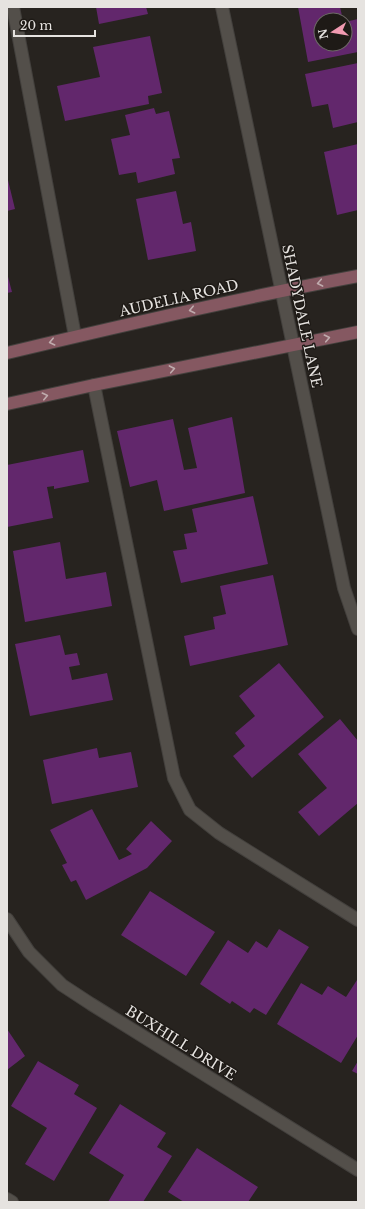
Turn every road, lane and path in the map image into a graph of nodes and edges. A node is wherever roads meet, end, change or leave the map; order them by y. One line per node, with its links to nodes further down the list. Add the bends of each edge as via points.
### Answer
1 (13, 7): 6 (street)
2 (222, 7): 4 (street, SHADYDALE LANE)
3 (358, 276): 4 (main road, AUDELIA ROAD, one-way to 4)
4 (282, 290): 6 (main road, AUDELIA ROAD, one-way to 6); 7 (street, SHADYDALE LANE)
5 (358, 332): 7 (main road, one-way to 5)
6 (75, 336): 8 (main road, AUDELIA ROAD, one-way to 8)
7 (293, 346): 9 (main road, one-way to 7); 11 (street, SHADYDALE LANE, via 344,588)
8 (7, 353)
9 (94, 385): 10 (main road, one-way to 9); 13 (street, via 174,778 190,810 219,833)
10 (7, 404)
11 (358, 629)
12 (7, 919): 14 (street, BUXHILL DRIVE, via 29,952 62,985)
13 (358, 920)
14 (358, 1170)
15 (7, 1199): 16 (street)
16 (12, 1202)

